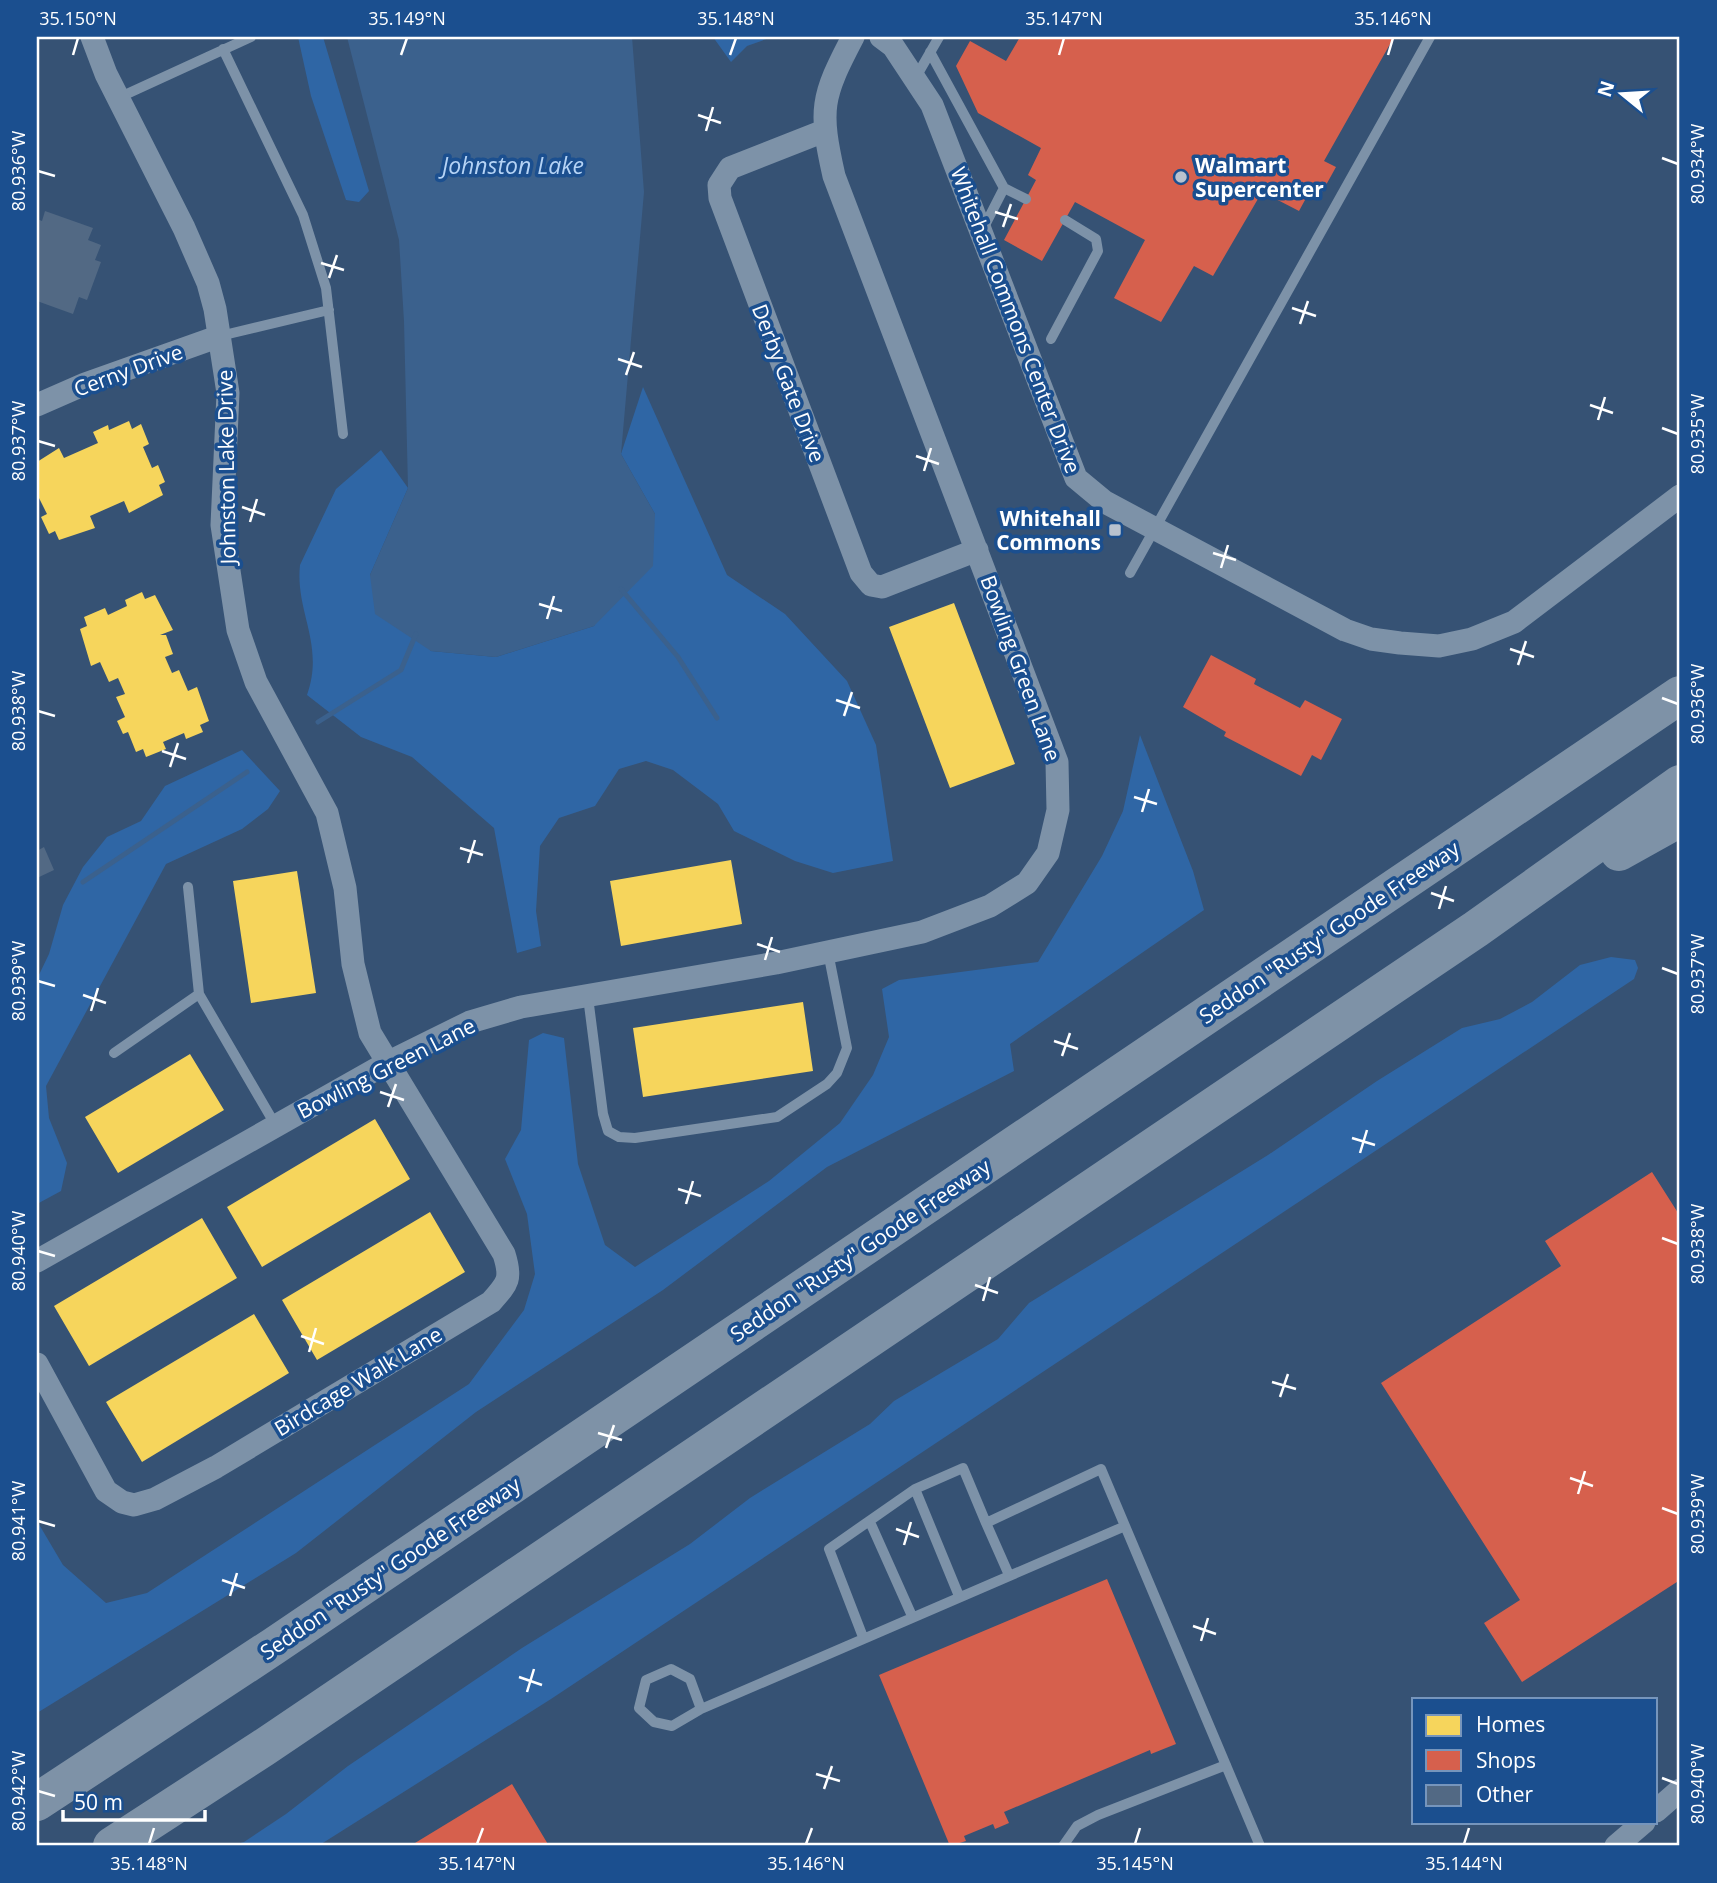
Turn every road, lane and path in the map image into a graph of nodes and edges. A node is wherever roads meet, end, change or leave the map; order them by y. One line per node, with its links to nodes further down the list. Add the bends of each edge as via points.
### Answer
1 (92, 37): 10 (street, Johnston Lake Drive)
2 (251, 37): 7 (lane)
3 (853, 37): 11 (street, Bowling Green Lane, via 824,103)
4 (881, 37): 9 (street, Whitehall Commons Center Drive)
5 (939, 37): 8 (lane)
6 (1430, 37): 22 (lane)
7 (223, 50): 10 (lane); 16 (lane, via 303,215)
8 (930, 52): 9 (lane); 12 (lane)
9 (916, 77): 15 (street, Whitehall Commons Center Drive, via 932,105)
10 (118, 98): 17 (street, Johnston Lake Drive, via 198,257)
11 (824, 131): 23 (street, Bowling Green Lane, via 835,176); 23 (street, Derby Gate Drive, via 730,167 719,185 720,198 861,573 871,585 882,587)
12 (1004, 188): 13 (lane); 15 (lane)
13 (1026, 199)
14 (1065, 220): 18 (lane, via 1096,239 1098,251)
15 (981, 233): 22 (street, Whitehall Commons Center Drive, via 1076,478 1091,493)
16 (329, 310): 17 (lane); 20 (lane)
17 (220, 336): 19 (street, Cerny Drive); 34 (street, Johnston Lake Drive, via 228,393 222,525 238,630 256,682 327,813 345,888 353,964 370,1032)
18 (1051, 339)
19 (37, 405)
20 (343, 434)
21 (1680, 496): 22 (street, Whitehall Commons Center Drive, via 1514,622 1472,639 1438,646 1371,639 1345,630)
22 (1155, 529): 24 (lane)
23 (977, 550): 30 (street, Bowling Green Lane, via 1057,762 1058,810 1048,853 1027,883 990,906 922,932)
24 (1130, 573)
25 (1680, 695): 49 (highway, Seddon "Rusty" Goode Freeway, via 286,1639)
26 (1680, 783): 29 (highway)
27 (1680, 818): 29 (highway)
28 (188, 887): 31 (lane)
29 (1476, 929): 52 (highway)
30 (828, 952): 32 (street, Bowling Green Lane); 32 (lane, via 847,1048 843,1063 827,1084 777,1117 635,1138 608,1131)
31 (200, 994): 33 (lane); 35 (lane)
32 (587, 997): 34 (street, Bowling Green Lane, via 521,1007 470,1022)
33 (114, 1053)
34 (387, 1063): 35 (street, Bowling Green Lane); 37 (street, Birdcage Walk Lane, via 504,1254 510,1272 506,1286 491,1302 216,1467 145,1504 122,1502 106,1492)
35 (276, 1126): 36 (street, Bowling Green Lane)
36 (37, 1261)
37 (37, 1364)
38 (915, 1489): 39 (lane); 40 (lane, via 963,1468); 43 (lane)
39 (870, 1522): 44 (lane); 45 (lane, via 829,1549)
40 (986, 1523): 41 (lane, via 1101,1469); 42 (lane)
41 (1123, 1527): 42 (lane); 47 (lane)
42 (1009, 1575): 43 (lane)
43 (959, 1597): 44 (lane)
44 (912, 1616): 45 (lane)
45 (863, 1637): 46 (lane)
46 (701, 1709): 46 (lane, via 690,1679 671,1669 646,1680 639,1708 654,1722 672,1726)
47 (1226, 1765): 53 (lane, via 1098,1815 1077,1826); 54 (lane)
48 (1680, 1790): 50 (street)
49 (37, 1802)
50 (1658, 1809)
51 (1642, 1824): 55 (street)
52 (112, 1846)
53 (1062, 1846)
54 (1260, 1846)
55 (1616, 1846)

